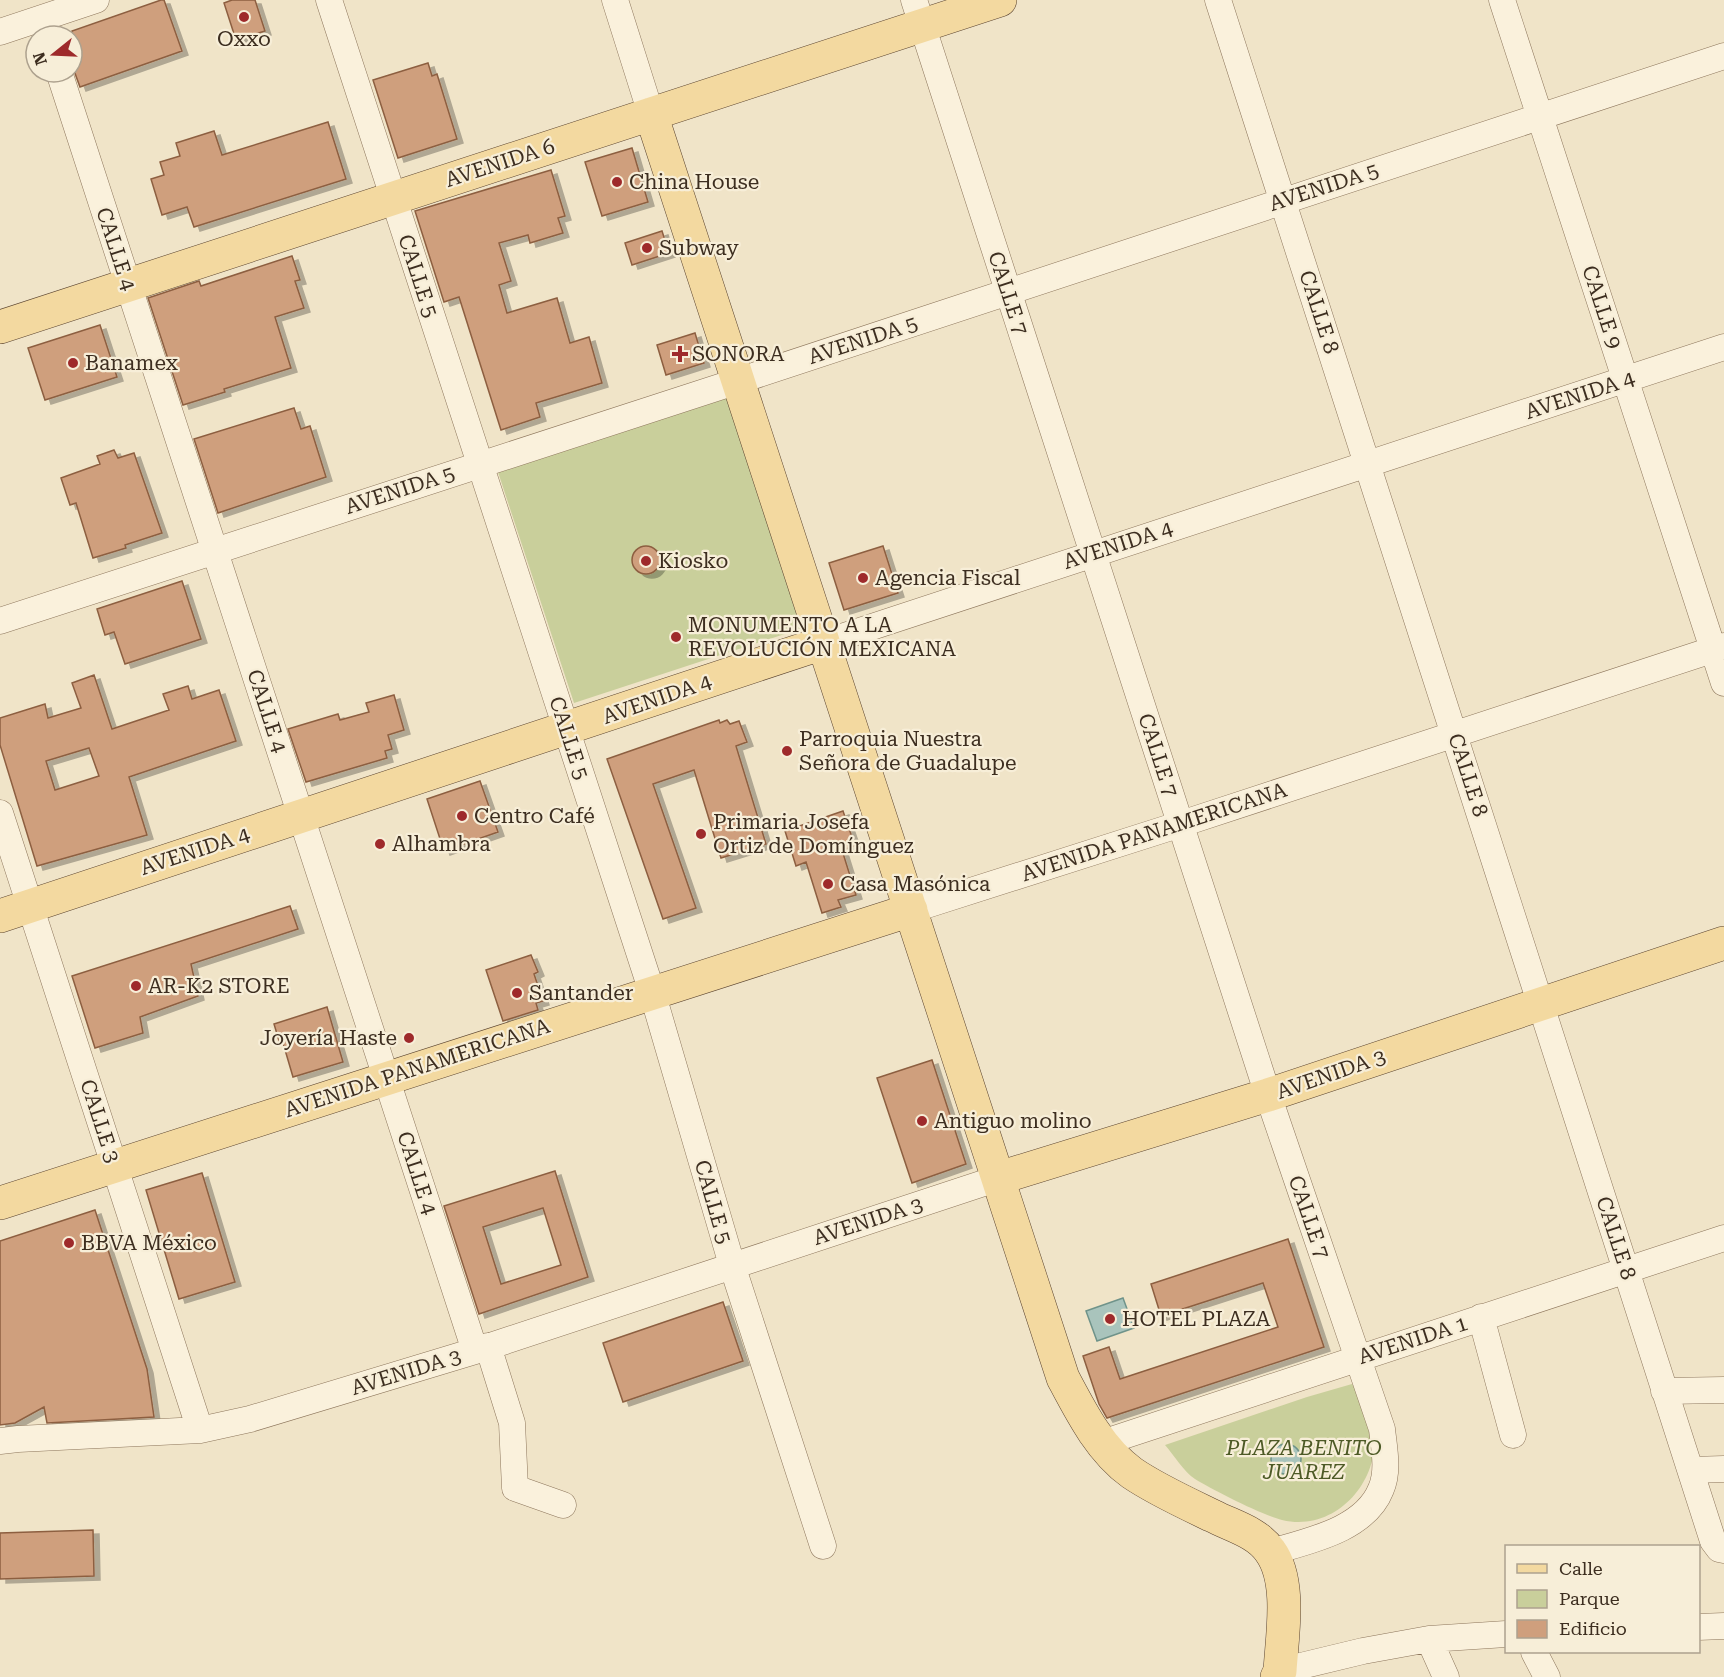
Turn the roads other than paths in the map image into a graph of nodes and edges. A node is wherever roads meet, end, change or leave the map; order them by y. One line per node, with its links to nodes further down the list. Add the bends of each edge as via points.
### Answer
1 (96, 0): 8 (street)
2 (329, 0): 14 (street, CALLE 5)
3 (615, 0): 12 (street)
4 (1000, 0): 7 (main road, AVENIDA 6)
5 (1218, 0): 15 (street, CALLE 8)
6 (1502, 0): 13 (street, CALLE 9)
7 (918, 13): 12 (main road, AVENIDA 6); 17 (street, CALLE 7)
8 (41, 18): 9 (street)
9 (0, 32)
10 (1724, 56): 13 (street, AVENIDA 5)
11 (62, 84): 16 (street, CALLE 4)
12 (651, 114): 14 (main road, AVENIDA 6); 21 (main road)
13 (1540, 117): 15 (street, AVENIDA 5); 20 (street, CALLE 9)
14 (393, 198): 16 (main road, AVENIDA 6); 22 (street, CALLE 5)
15 (1283, 201): 17 (street, AVENIDA 5); 23 (street, CALLE 8)
16 (128, 285): 18 (main road, AVENIDA 6); 24 (street, CALLE 4)
17 (1008, 292): 21 (street, AVENIDA 5); 25 (street, CALLE 7)
18 (0, 327)
19 (1724, 347): 20 (street, AVENIDA 4)
20 (1626, 379): 23 (street, AVENIDA 4); 28 (street, CALLE 9)
21 (738, 381): 22 (street, AVENIDA 5); 27 (main road)
22 (480, 464): 24 (street, AVENIDA 5); 30 (street, CALLE 5)
23 (1368, 465): 25 (street, AVENIDA 4); 31 (street, CALLE 8)
24 (214, 551): 26 (street, AVENIDA 5); 33 (street, CALLE 4)
25 (1093, 553): 27 (street, AVENIDA 4); 34 (street, CALLE 7)
26 (0, 621)
27 (823, 643): 30 (main road, AVENIDA 4); 35 (main road)
28 (1718, 647): 29 (street, CALLE 9); 31 (street, AVENIDA PANAMERICANA)
29 (1724, 683)
30 (566, 729): 33 (main road, AVENIDA 4); 38 (street, CALLE 5)
31 (1455, 733): 34 (street, AVENIDA PANAMERICANA); 39 (street, CALLE 8)
32 (0, 813): 36 (street, CALLE 3)
33 (301, 817): 36 (main road, AVENIDA 4); 40 (street, CALLE 4)
34 (1181, 824): 35 (street, AVENIDA PANAMERICANA); 41 (street, CALLE 7)
35 (911, 910): 38 (main road, AVENIDA PANAMERICANA); 43 (main road)
36 (15, 911): 42 (street, CALLE 3)
37 (1724, 943): 39 (main road, AVENIDA 3)
38 (652, 992): 40 (main road, AVENIDA PANAMERICANA); 46 (street, CALLE 5)
39 (1542, 1003): 41 (main road, AVENIDA 3); 47 (street, CALLE 8)
40 (386, 1078): 42 (main road, AVENIDA PANAMERICANA); 49 (street, CALLE 4)
41 (1268, 1095): 43 (main road, AVENIDA 3); 50 (street, CALLE 7)
42 (115, 1166): 44 (main road, AVENIDA PANAMERICANA); 53 (street, CALLE 3)
43 (999, 1179): 46 (street, AVENIDA 3); 56 (main road, via 1063,1378)
44 (0, 1203)
45 (1724, 1238): 47 (street, AVENIDA 1)
46 (732, 1265): 49 (street, AVENIDA 3); 60 (street, CALLE 5)
47 (1627, 1270): 48 (street, AVENIDA 1); 52 (street, CALLE 8)
48 (1481, 1317): 50 (street, AVENIDA 1); 54 (street)
49 (481, 1348): 53 (street, AVENIDA 3, via 250,1419); 59 (street, CALLE 4, via 512,1423 515,1488)
50 (1357, 1359): 56 (street, AVENIDA 1); 62 (street, CALLE 7, via 1382,1429 1386,1464 1382,1489 1370,1509 1347,1524 1316,1539)
51 (1724, 1390): 52 (street)
52 (1664, 1391): 58 (street, CALLE 8)
53 (200, 1430): 55 (street, AVENIDA 3)
54 (1513, 1435)
55 (0, 1441)
56 (1101, 1443): 62 (main road, via 1131,1472 1253,1534)
57 (1724, 1469): 58 (street)
58 (1691, 1470): 61 (street, CALLE 8, via 1713,1541)
59 (563, 1505)
60 (823, 1546)
61 (1721, 1550)
62 (1271, 1552): 69 (main road, via 1285,1591)
63 (1724, 1626): 64 (street)
64 (1700, 1627)
65 (1505, 1634): 66 (street)
66 (1429, 1639): 68 (street); 70 (street)
67 (1535, 1653): 71 (street)
68 (1314, 1670): 69 (street)
69 (1278, 1674)
70 (1446, 1677)
71 (1547, 1677)

